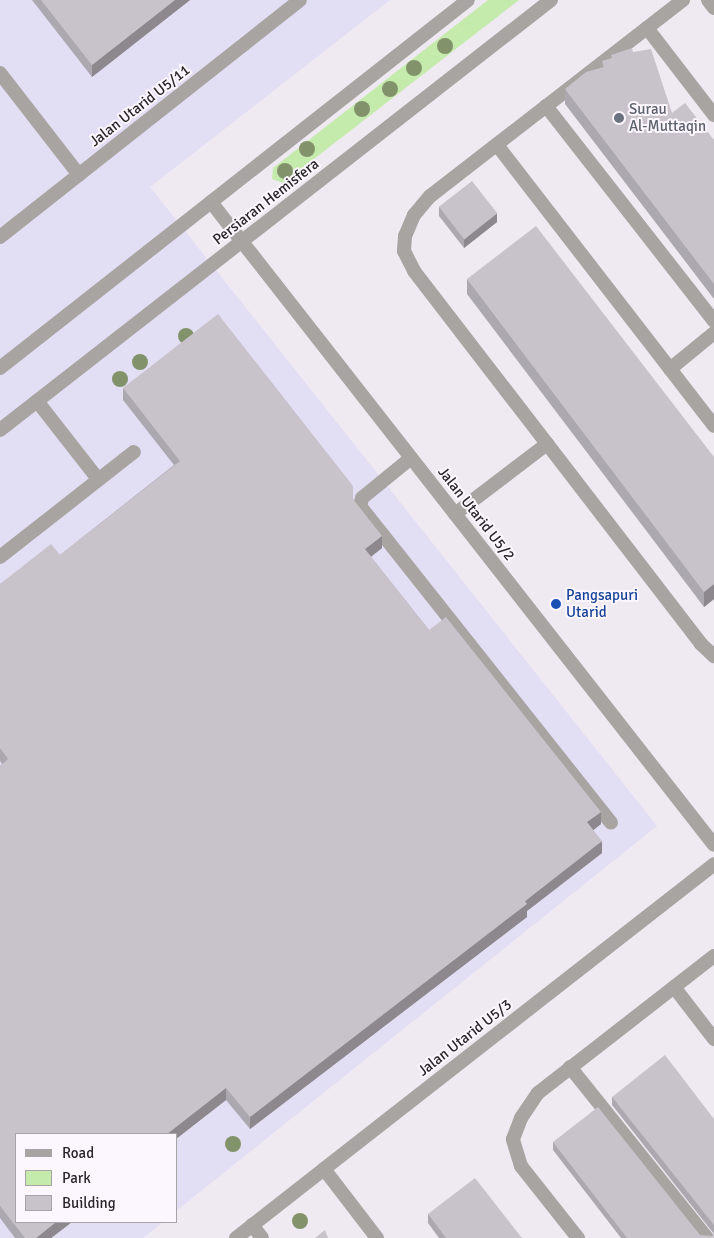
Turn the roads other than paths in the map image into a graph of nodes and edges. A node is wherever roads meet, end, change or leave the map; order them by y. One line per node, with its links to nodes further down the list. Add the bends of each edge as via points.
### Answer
1 (300, 0): 12 (street, Jalan Utarid U5/11)
2 (468, 0): 13 (street)
3 (551, 0): 15 (street, Persiaran Hemisfera)
4 (683, 0): 7 (street)
5 (708, 0): 6 (street)
6 (714, 8)
7 (647, 28): 9 (street); 10 (street)
8 (0, 73): 12 (street)
9 (546, 106): 11 (street); 16 (street)
10 (714, 115)
11 (497, 145): 19 (street); 23 (street, via 425,202 414,215 405,236 404,251 414,270)
12 (80, 175): 14 (street, Jalan Utarid U5/11)
13 (212, 202): 15 (street, Jalan Utarid U5/2); 18 (street)
14 (0, 237)
15 (242, 241): 20 (street, Persiaran Hemisfera); 25 (street, Jalan Utarid U5/2)
16 (714, 321)
17 (714, 334): 19 (street)
18 (0, 368)
19 (670, 369): 21 (street)
20 (37, 401): 22 (street, Persiaran Hemisfera); 26 (street)
21 (714, 426)
22 (0, 430)
23 (547, 444): 27 (street); 29 (street, via 701,644)
24 (134, 452): 26 (street)
25 (411, 458): 27 (street, Jalan Utarid U5/2); 30 (street, via 362,498 360,506)
26 (98, 479): 28 (street)
27 (455, 514): 31 (street, Jalan Utarid U5/2)
28 (0, 557)
29 (714, 656)
30 (611, 823)
31 (714, 846)
32 (714, 864): 37 (street, Jalan Utarid U5/3)
33 (714, 956): 34 (street)
34 (674, 987): 35 (street); 36 (street)
35 (714, 1039)
36 (570, 1067): 42 (street, via 538,1093 521,1118 513,1139 521,1166); 43 (street)
37 (324, 1169): 38 (street, Jalan Utarid U5/3); 41 (street)
38 (252, 1225): 39 (street, Jalan Utarid U5/3); 40 (street)
39 (236, 1238)
40 (262, 1238)
41 (377, 1238)
42 (578, 1238)
43 (707, 1238)

